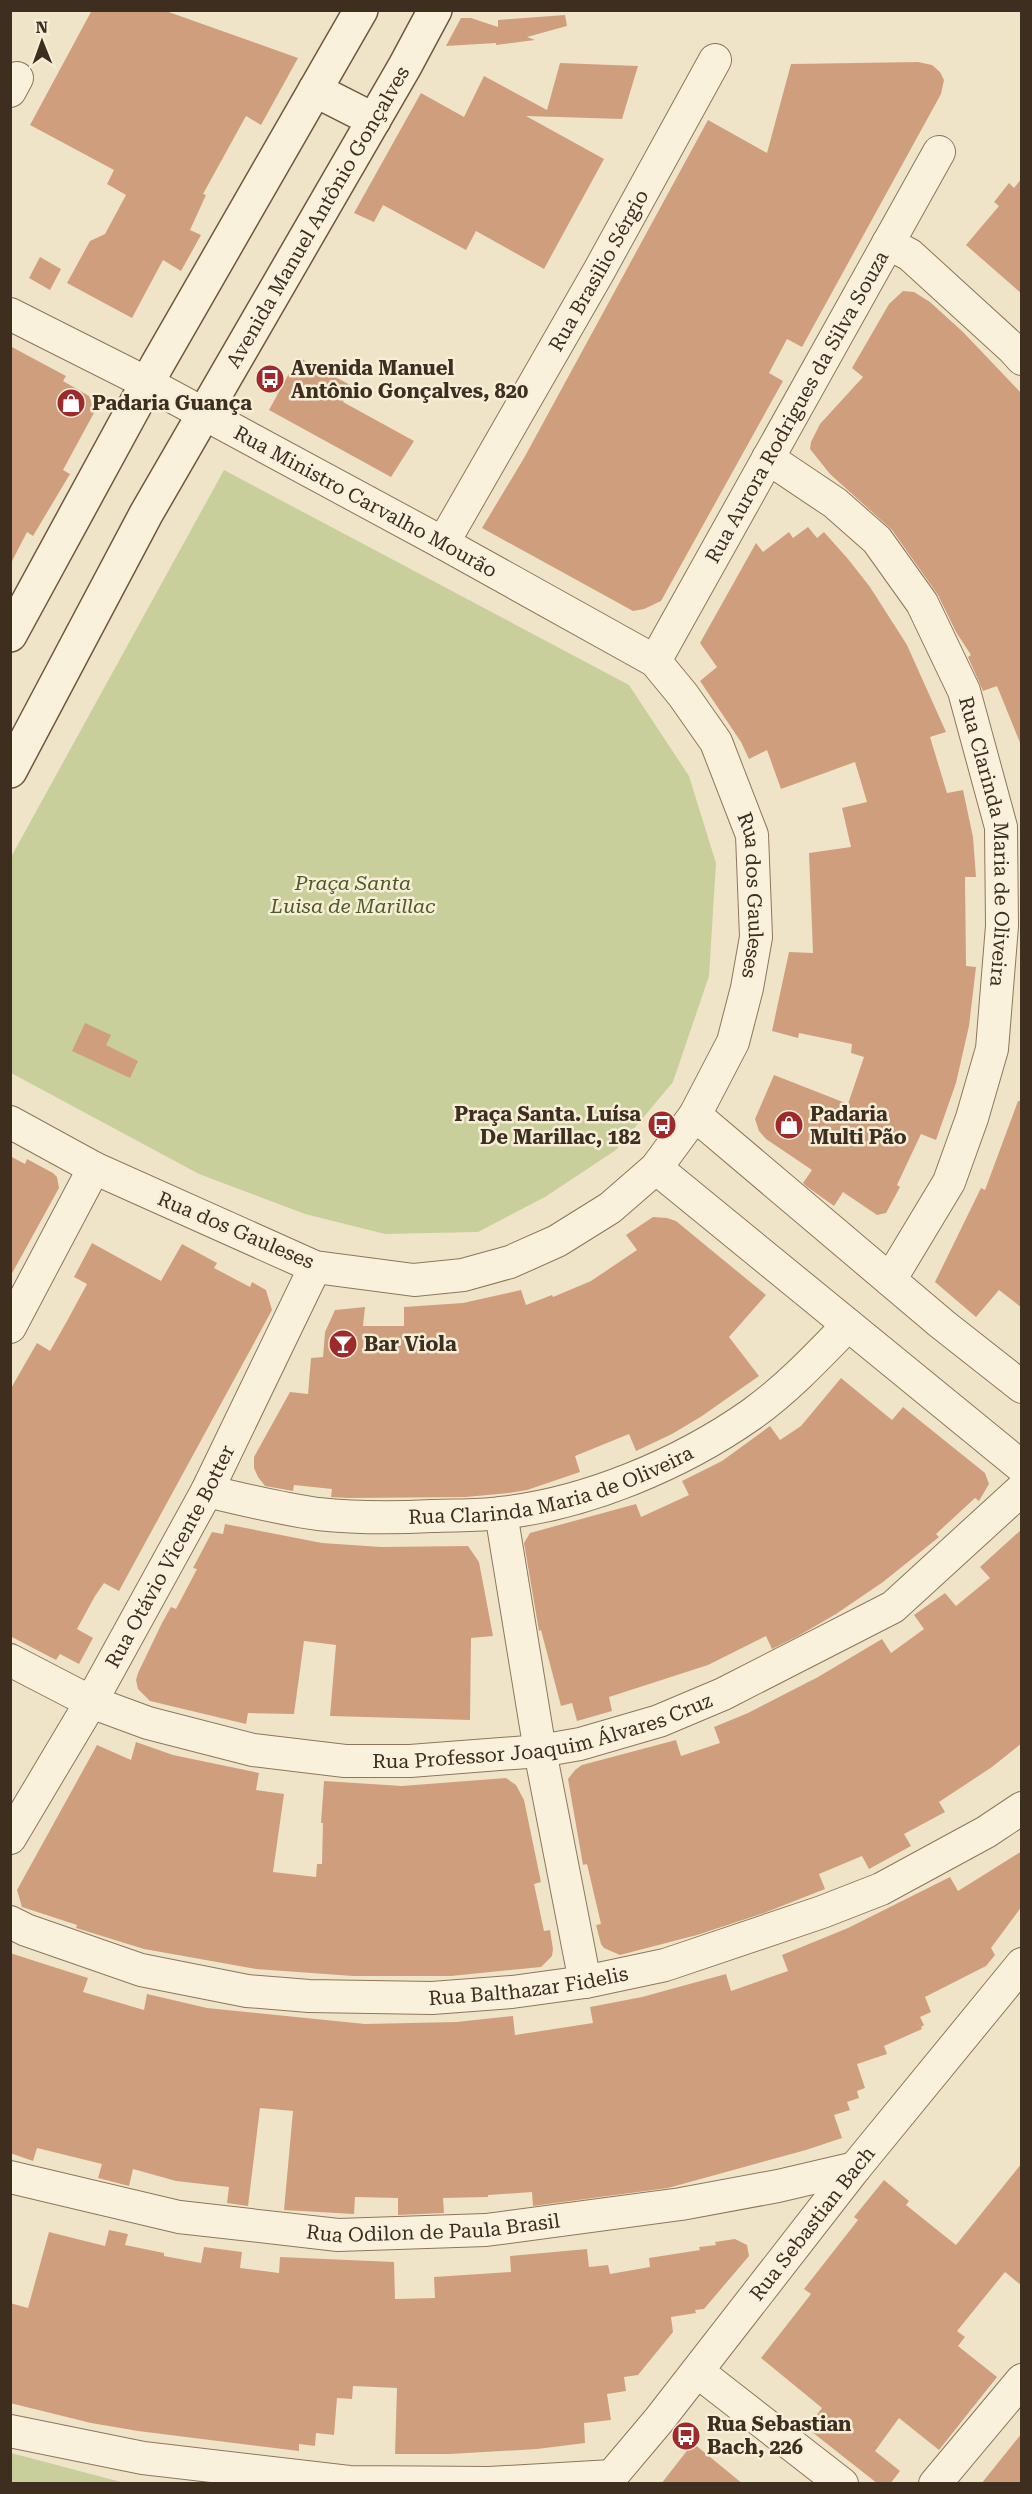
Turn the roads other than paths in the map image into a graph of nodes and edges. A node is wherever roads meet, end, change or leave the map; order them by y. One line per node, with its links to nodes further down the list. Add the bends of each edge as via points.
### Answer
1 (361, 10): 4 (main road)
2 (435, 10): 5 (main road, Avenida Manuel Antônio Gonçalves)
3 (715, 60): 13 (street, Rua Brasilio Sérgio)
4 (315, 90): 5 (main road); 10 (main road)
5 (374, 120): 11 (main road, Avenida Manuel Antônio Gonçalves)
6 (939, 152): 7 (street, Rua Aurora Rodrigues da Silva Souza)
7 (888, 243): 9 (street, via 910,255); 12 (street, Rua Aurora Rodrigues da Silva Souza)
8 (10, 314): 10 (street, Rua Ministro Carvalho Mourão)
9 (1022, 359)
10 (147, 383): 11 (street, Rua Ministro Carvalho Mourão); 14 (main road)
11 (203, 415): 13 (street, Rua Ministro Carvalho Mourão); 16 (main road, Avenida Manuel Antônio Gonçalves)
12 (768, 458): 15 (street, Rua Aurora Rodrigues da Silva Souza); 17 (street, Rua Clarinda Maria de Oliveira, via 835,503 877,540 922,603 964,691)
13 (443, 543): 15 (street, Rua Ministro Carvalho Mourão)
14 (10, 635)
15 (654, 661): 18 (street, Rua dos Gauleses, via 716,742 752,835 756,937 747,988 733,1042)
16 (10, 771)
17 (1011, 825): 23 (street, Rua Clarinda Maria de Oliveira, via 992,1049 949,1182)
18 (695, 1115): 21 (street, Rua dos Gauleses); 23 (street)
19 (10, 1122): 20 (street, Rua dos Gauleses)
20 (94, 1168): 22 (street, Rua dos Gauleses); 25 (street)
21 (656, 1168): 22 (street, Rua dos Gauleses, via 610,1208 557,1241 510,1262 463,1275 414,1280); 24 (street)
22 (315, 1267): 29 (street, Rua Otávio Vicente Botter)
23 (890, 1280): 26 (street)
24 (848, 1325): 27 (street); 30 (street, Rua Clarinda Maria de Oliveira, via 799,1376 709,1442 644,1473 575,1498)
25 (10, 1327)
26 (1022, 1387)
27 (1022, 1467)
28 (1022, 1489): 33 (street, Rua Professor Joaquim Álvares Cruz, via 893,1608 723,1694 670,1716 580,1744)
29 (207, 1491): 30 (street, Rua Clarinda Maria de Oliveira, via 320,1514); 32 (street, Rua Otávio Vicente Botter)
30 (501, 1514): 33 (street)
31 (10, 1660): 32 (street, Rua Professor Joaquim Álvares Cruz)
32 (91, 1702): 33 (street, Rua Professor Joaquim Álvares Cruz, via 148,1723 253,1750 345,1761 410,1761); 35 (street, Rua Otávio Vicente Botter)
33 (540, 1751): 38 (street)
34 (1022, 1808): 38 (street, Rua Balthazar Fidelis, via 986,1832 871,1893 734,1944 665,1965)
35 (10, 1838)
36 (10, 1922): 38 (street, Rua Balthazar Fidelis, via 141,1970 247,1991 432,1998)
37 (1022, 1964): 39 (street, Rua Sebastian Bach)
38 (585, 1982)
39 (855, 2168): 40 (street, Rua Odilon de Paula Brasil, via 681,2204 486,2230 338,2235 179,2217); 41 (street, Rua Sebastian Bach)
40 (10, 2177)
41 (698, 2372): 44 (street, Rua Sebastian Bach); 45 (street)
42 (1022, 2380): 46 (street)
43 (10, 2431): 44 (street, via 143,2458 349,2482 489,2484)
44 (609, 2480)
45 (842, 2484)
46 (935, 2484)

